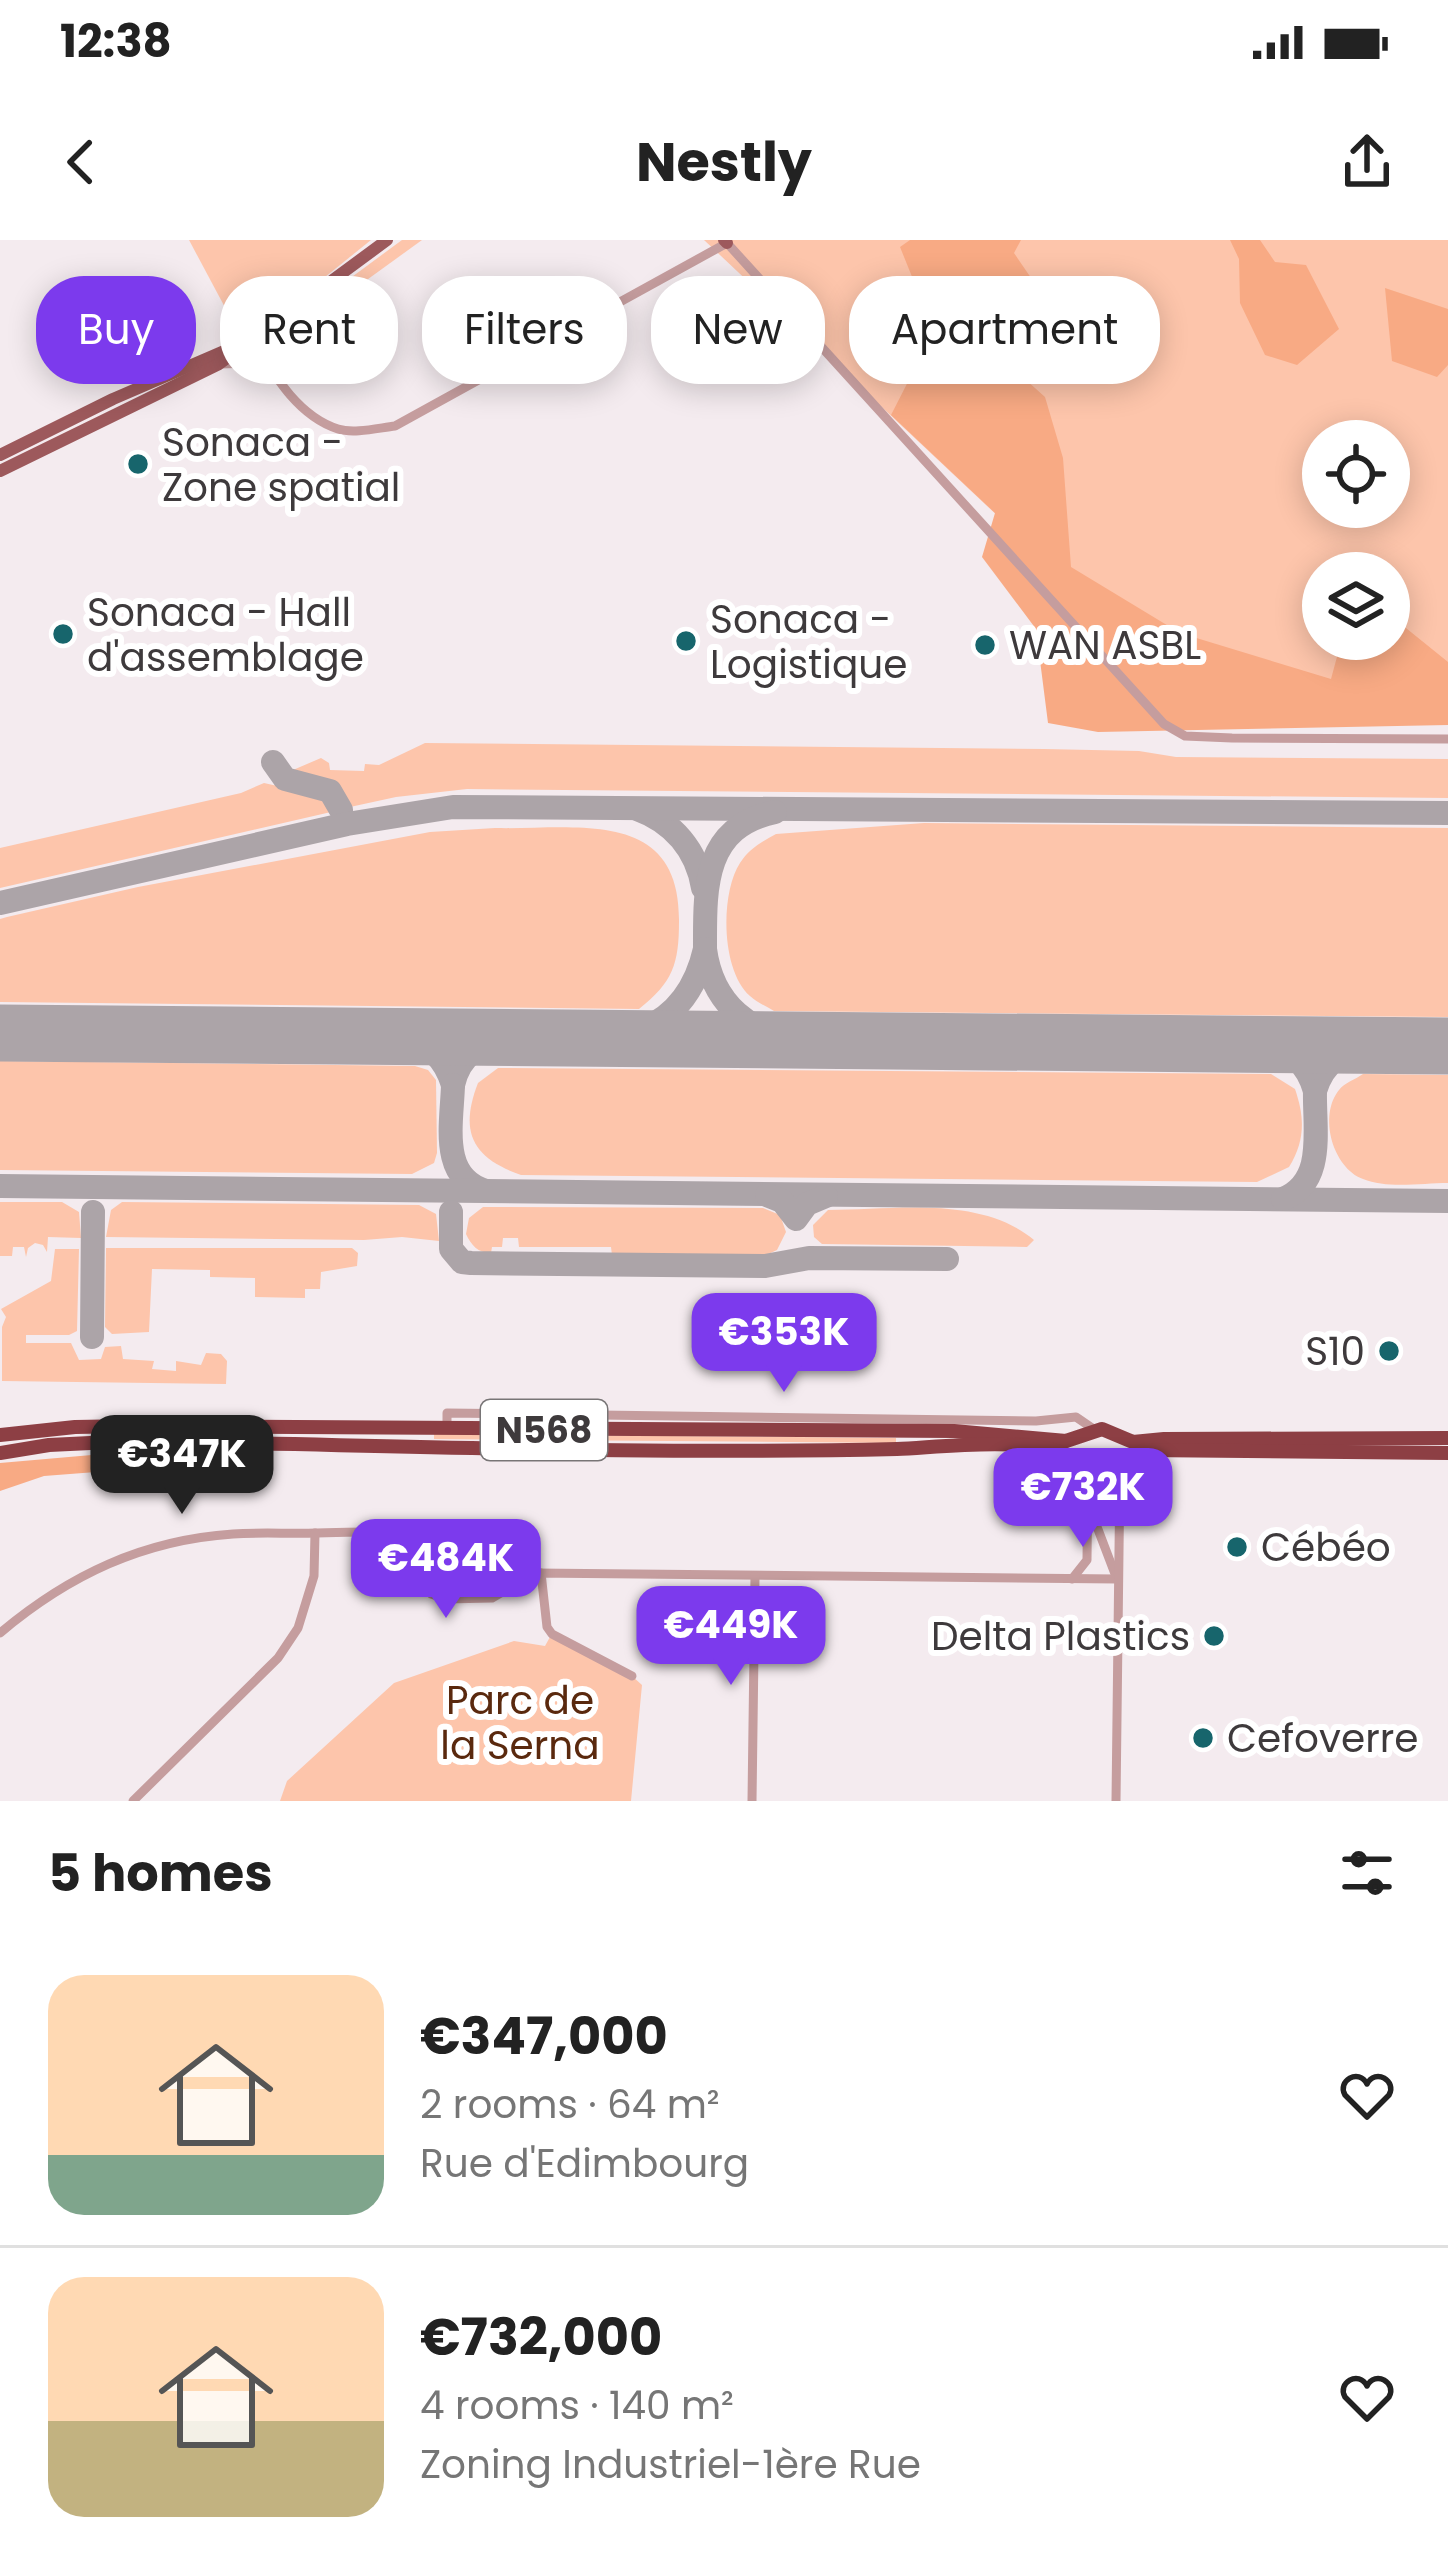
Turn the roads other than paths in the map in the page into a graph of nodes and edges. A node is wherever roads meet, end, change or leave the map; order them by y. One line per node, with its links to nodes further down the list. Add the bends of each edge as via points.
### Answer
1 (387, 240): 3 (main road)
2 (726, 241): 6 (street, via 395,426 341,431 309,415); 9 (street, via 1164,724 1185,736)
3 (339, 276)
4 (220, 353): 7 (main road)
5 (219, 364): 8 (main road)
6 (282, 384)
7 (0, 455)
8 (0, 471)
9 (1448, 739)
10 (447, 1421): 12 (highway, N568, via 954,1431 1066,1441); 12 (street, via 1076,1417); 13 (highway, N568)
11 (1227, 1430): 16 (highway)
12 (1090, 1434): 15 (highway, N568, via 1110,1430); 20 (highway, via 1080,1453)
13 (0, 1435)
14 (1448, 1438): 16 (highway, N568)
15 (1123, 1439): 16 (highway, N568); 19 (highway)
16 (1164, 1439)
17 (0, 1453): 20 (highway, N568, via 132,1441 983,1445 1065,1452)
18 (1448, 1453): 19 (highway, N568, via 1145,1450)
19 (1122, 1464): 20 (highway, N568, via 1107,1474); 21 (street)
20 (1086, 1466): 22 (street)
21 (1119, 1504): 22 (street, via 1103,1495); 29 (street)
22 (1088, 1505): 28 (street, via 1087,1560); 29 (street)
23 (405, 1532): 24 (street); 26 (street, via 492,1532); 26 (street, via 423,1548 431,1594 492,1598)
24 (315, 1533): 30 (street, via 199,1537 137,1551 72,1580); 32 (street, via 312,1585 278,1658)
25 (542, 1573): 26 (street); 27 (street); 31 (street, via 548,1631)
26 (529, 1574)
27 (755, 1576): 28 (street); 33 (street)
28 (1072, 1579): 29 (street)
29 (1117, 1579): 34 (street)
30 (0, 1633)
31 (632, 1676)
32 (133, 1801)
33 (752, 1801)
34 (1116, 1801)

